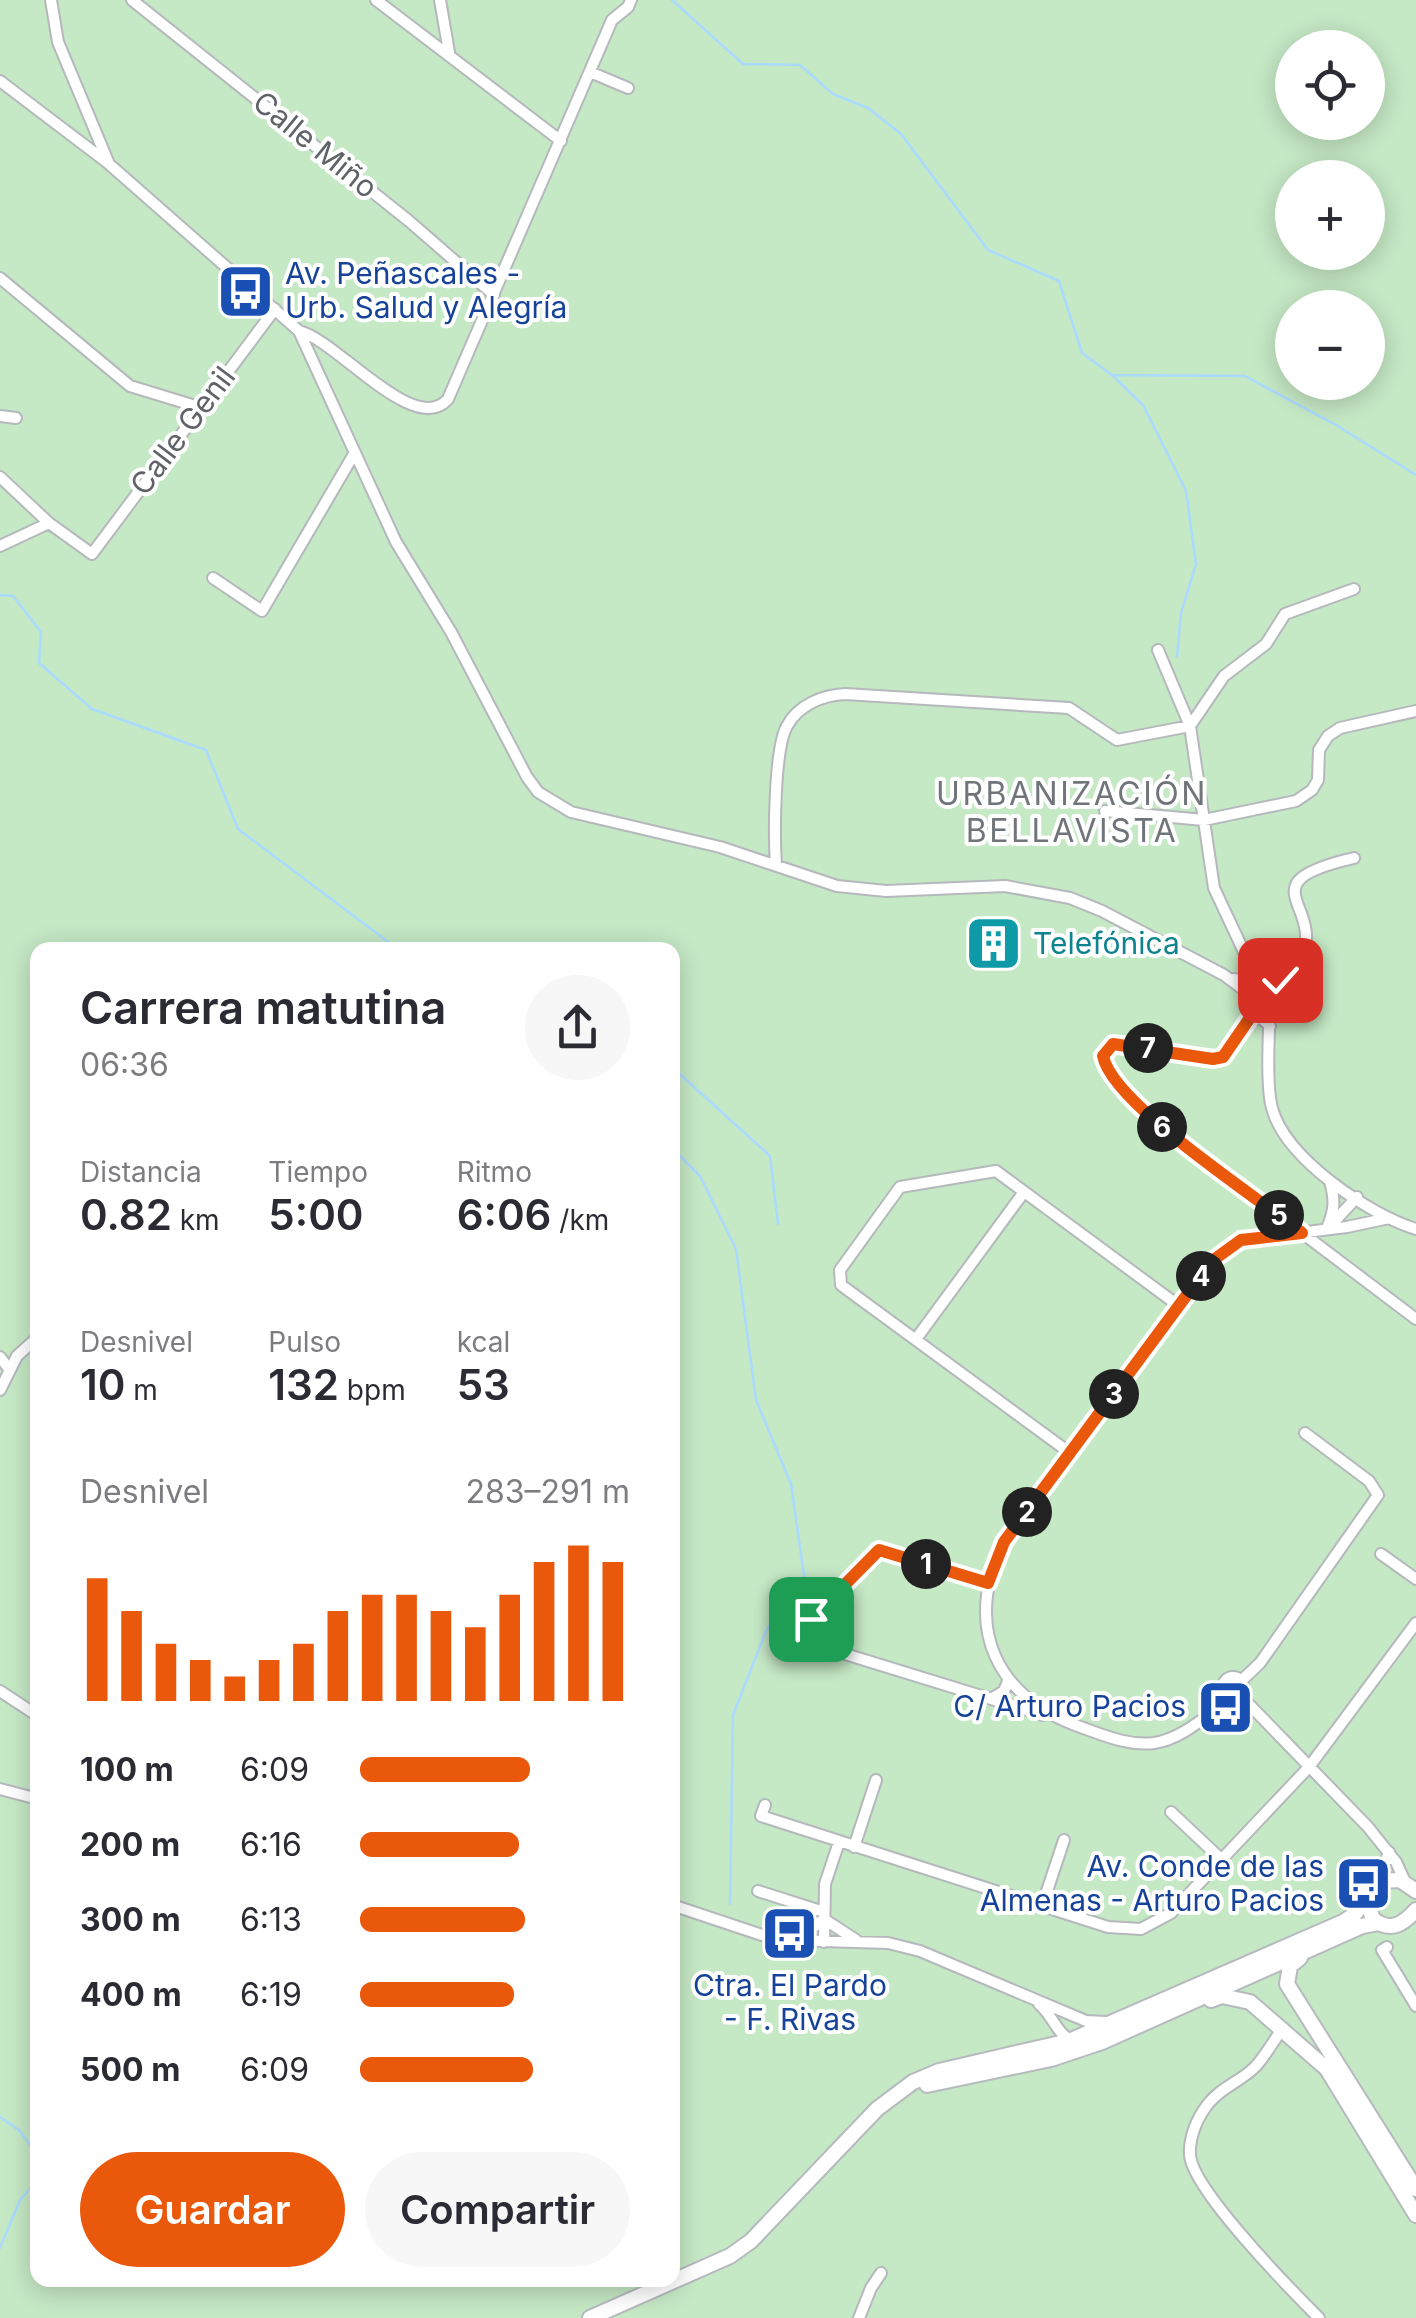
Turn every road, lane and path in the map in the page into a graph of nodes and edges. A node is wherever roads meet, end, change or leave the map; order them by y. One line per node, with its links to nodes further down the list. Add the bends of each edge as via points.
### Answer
1 (51, 0): 11 (street, via 58,42)
2 (132, 0): 13 (street, Calle Miño)
3 (376, 0): 6 (street)
4 (440, 0): 6 (street)
5 (631, 0): 7 (street, via 612,20)
6 (449, 53): 10 (street)
7 (590, 72): 9 (street); 10 (street)
8 (0, 81): 11 (street)
9 (628, 88)
10 (561, 141): 13 (street)
11 (109, 164): 14 (street)
12 (0, 278): 16 (street, via 130,386)
13 (494, 295): 15 (street, via 448,399 432,410 404,404 324,343)
14 (275, 309): 15 (street); 16 (street, Calle Genil)
15 (299, 332): 19 (street)
16 (202, 408): 21 (street, Calle Genil, via 92,554)
17 (0, 416): 18 (street)
18 (16, 418)
19 (354, 454): 23 (street, via 262,611); 31 (street, via 396,542 538,792 571,812)
20 (0, 477): 21 (street)
21 (49, 523): 22 (street)
22 (0, 546)
23 (214, 578)
24 (1354, 589): 27 (street, via 1285,614 1266,644 1224,676)
25 (1158, 650): 27 (street)
26 (1416, 711): 29 (street, via 1328,736 1319,750 1318,780 1296,801)
27 (1190, 726): 29 (street); 31 (street, via 1117,740 1069,708 817,699 795,716 782,739)
28 (1105, 811): 29 (street)
29 (1204, 820): 32 (street, via 1214,888)
30 (1354, 858): 32 (street, via 1313,868 1299,880 1303,955 1290,973)
31 (776, 866): 32 (street, via 860,890 1035,890 1102,911)
32 (1261, 989): 33 (street, via 1250,1002); 34 (street)
33 (1256, 1010): 34 (street); 42 (street, via 1223,1057 1113,1044 1104,1062 1134,1105)
34 (1270, 1021): 35 (street, via 1271,1107 1292,1146)
35 (1330, 1180): 37 (street); 39 (street, via 1336,1200)
36 (1024, 1192): 43 (street); 45 (street); 45 (street, via 996,1171 900,1186 840,1270 840,1285)
37 (1361, 1200): 38 (street); 39 (street); 40 (street)
38 (1389, 1218): 40 (street); 41 (street)
39 (1327, 1228): 40 (street); 42 (street)
40 (1347, 1228)
41 (1416, 1229)
42 (1302, 1233): 43 (street, via 1227,1248); 44 (street)
43 (1179, 1306): 51 (street)
44 (1416, 1319)
45 (916, 1338): 51 (street)
46 (30, 1344): 48 (street)
47 (0, 1357): 48 (street)
48 (9, 1369): 49 (street)
49 (0, 1390)
50 (1305, 1433): 57 (street, via 1378,1495)
51 (1070, 1453): 54 (street, via 1004,1542)
52 (1381, 1554): 53 (street)
53 (1416, 1579)
54 (988, 1583): 56 (street, via 986,1627); 61 (street, via 879,1550 811,1619 806,1634 819,1646)
55 (1416, 1623): 65 (street)
56 (1009, 1679): 61 (street); 64 (street)
57 (1241, 1681): 58 (street, via 1231,1676); 60 (street)
58 (1223, 1684): 60 (street, via 1226,1694); 63 (street)
59 (0, 1690): 62 (street)
60 (1236, 1695): 63 (street); 65 (street)
61 (991, 1699): 64 (street)
62 (30, 1711)
63 (1206, 1714): 64 (street, via 1180,1734 1137,1744)
64 (1053, 1718)
65 (1310, 1768): 74 (street); 75 (street)
66 (876, 1780): 73 (street)
67 (0, 1789): 68 (street)
68 (30, 1797)
69 (765, 1805): 72 (street, via 761,1816)
70 (1171, 1812): 75 (street)
71 (1064, 1840): 80 (street)
72 (839, 1842): 73 (street); 83 (street, via 825,1884)
73 (854, 1847): 80 (street)
74 (1389, 1852): 76 (street); 77 (street)
75 (1222, 1860): 80 (street, via 1171,1913 1142,1929 1108,1927)
76 (1379, 1881): 77 (main road, via 1393,1878); 79 (main road)
77 (1411, 1888): 82 (main road)
78 (758, 1891): 83 (street)
79 (1366, 1900): 84 (main road); 85 (main road, via 1354,1916)
80 (1042, 1906)
81 (680, 1908): 86 (street)
82 (1414, 1911): 84 (main road, via 1402,1924)
83 (824, 1915): 86 (street); 87 (street); 88 (street)
84 (1379, 1924): 90 (main road)
85 (1327, 1930): 91 (main road, via 1262,1962); 97 (main road)
86 (795, 1941): 88 (street)
87 (857, 1941): 88 (street); 92 (street, via 920,1951)
88 (824, 1942)
89 (1388, 1948): 93 (street, via 1382,1950)
90 (1308, 1951): 91 (main road); 98 (main road, via 1290,1966 1286,1984)
91 (1255, 1973): 94 (main road, via 1252,1995); 95 (main road)
92 (1030, 1998): 96 (street); 99 (street)
93 (1416, 2006)
94 (1260, 2007): 95 (main road, via 1222,1996); 100 (main road)
95 (1158, 2018): 99 (street, via 1084,2042); 101 (main road, via 1051,2059 914,2089)
96 (1086, 2021): 97 (street); 99 (street, via 1070,2020)
97 (1117, 2022): 99 (main road)
98 (1312, 2022): 100 (street); 102 (main road)
99 (1062, 2032): 101 (main road, via 1043,2048 940,2070)
100 (1288, 2032): 103 (main road, via 1327,2069); 109 (street, via 1206,2107 1192,2134 1190,2158 1201,2183)
101 (877, 2109): 105 (main road, via 751,2241)
102 (1416, 2189)
103 (1416, 2214)
104 (881, 2272): 108 (street)
105 (680, 2278)
106 (660, 2287): 107 (main road)
107 (590, 2318)
108 (859, 2318)
109 (1318, 2318)

